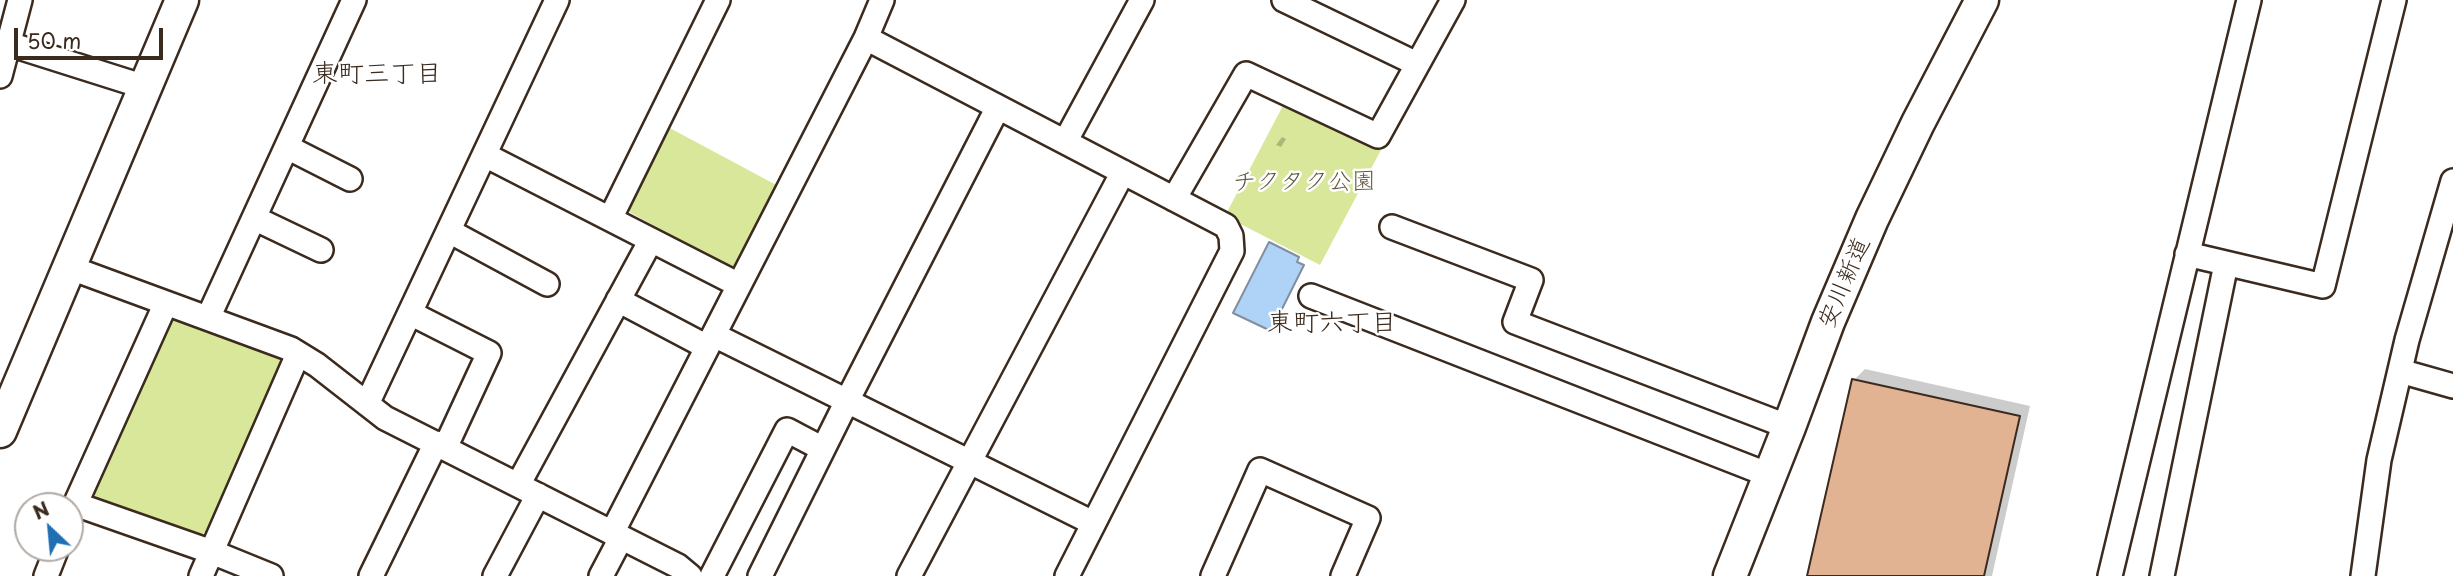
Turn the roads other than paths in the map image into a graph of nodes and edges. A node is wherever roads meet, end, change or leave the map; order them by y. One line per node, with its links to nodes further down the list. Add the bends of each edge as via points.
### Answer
1 (20, 0): 14 (street)
2 (182, 0): 17 (street)
3 (354, 0): 20 (street)
4 (556, 0): 21 (street)
5 (718, 0): 27 (street)
6 (882, 0): 13 (street)
7 (1142, 0): 19 (street)
8 (1284, 0): 15 (street)
9 (1453, 0): 15 (street)
10 (1982, 0): 48 (street, 安川新道, via 1872,219)
11 (2249, 0): 32 (street)
12 (2394, 0): 33 (street, via 2323,286)
13 (866, 38): 18 (street); 36 (street)
14 (9, 44): 16 (street); 17 (street)
15 (1417, 64): 25 (street, via 1378,136 1246,74)
16 (0, 76)
17 (145, 87): 34 (street)
18 (998, 107): 19 (street); 46 (street)
19 (1065, 142): 22 (street)
20 (287, 147): 23 (street); 26 (street)
21 (485, 155): 27 (street); 29 (street)
22 (1123, 172): 25 (street); 52 (street)
23 (350, 179)
24 (2453, 181): 44 (street)
25 (1174, 199): 57 (street, via 1226,226 1232,251)
26 (254, 218): 31 (street); 41 (street)
27 (610, 219): 30 (street)
28 (1392, 228): 48 (street, via 1531,279 1515,322)
29 (449, 231): 35 (street); 40 (street)
30 (650, 240): 36 (street); 38 (street)
31 (321, 250)
32 (2187, 254): 33 (street); 73 (street)
33 (2226, 264): 74 (street)
34 (71, 268): 39 (street); 49 (street)
35 (547, 284)
36 (739, 285): 42 (street)
37 (1311, 296): 53 (street)
38 (618, 300): 42 (street); 54 (street)
39 (166, 303): 41 (street); 55 (street)
40 (410, 313): 47 (street); 50 (street, via 489,353)
41 (208, 318): 43 (street)
42 (710, 341): 46 (street); 58 (street)
43 (298, 354): 47 (street); 59 (street)
44 (2400, 372): 45 (street); 75 (street, via 2379,460)
45 (2453, 386)
46 (847, 401): 51 (street); 52 (street)
47 (367, 404): 50 (street)
48 (1789, 427): 53 (street, 安川新道)
49 (0, 431)
50 (441, 446): 54 (street); 62 (street)
51 (823, 449): 66 (street, via 787,430); 67 (street)
52 (968, 461): 57 (street); 68 (street)
53 (1769, 475): 72 (street, 安川新道)
54 (528, 490): 58 (street); 63 (street)
55 (81, 492)
56 (84, 513): 59 (street)
57 (1093, 523): 69 (street)
58 (617, 535): 64 (street); 65 (street)
59 (212, 552): 60 (street); 61 (street)
60 (201, 576)
61 (271, 576)
62 (372, 576)
63 (495, 576)
64 (601, 576)
65 (690, 576)
66 (712, 576)
67 (760, 576)
68 (909, 576)
69 (1066, 576)
70 (1213, 576): 71 (street, via 1260,470 1368,518)
71 (1343, 576)
72 (1730, 576)
73 (2110, 576)
74 (2162, 576)
75 (2364, 576)

